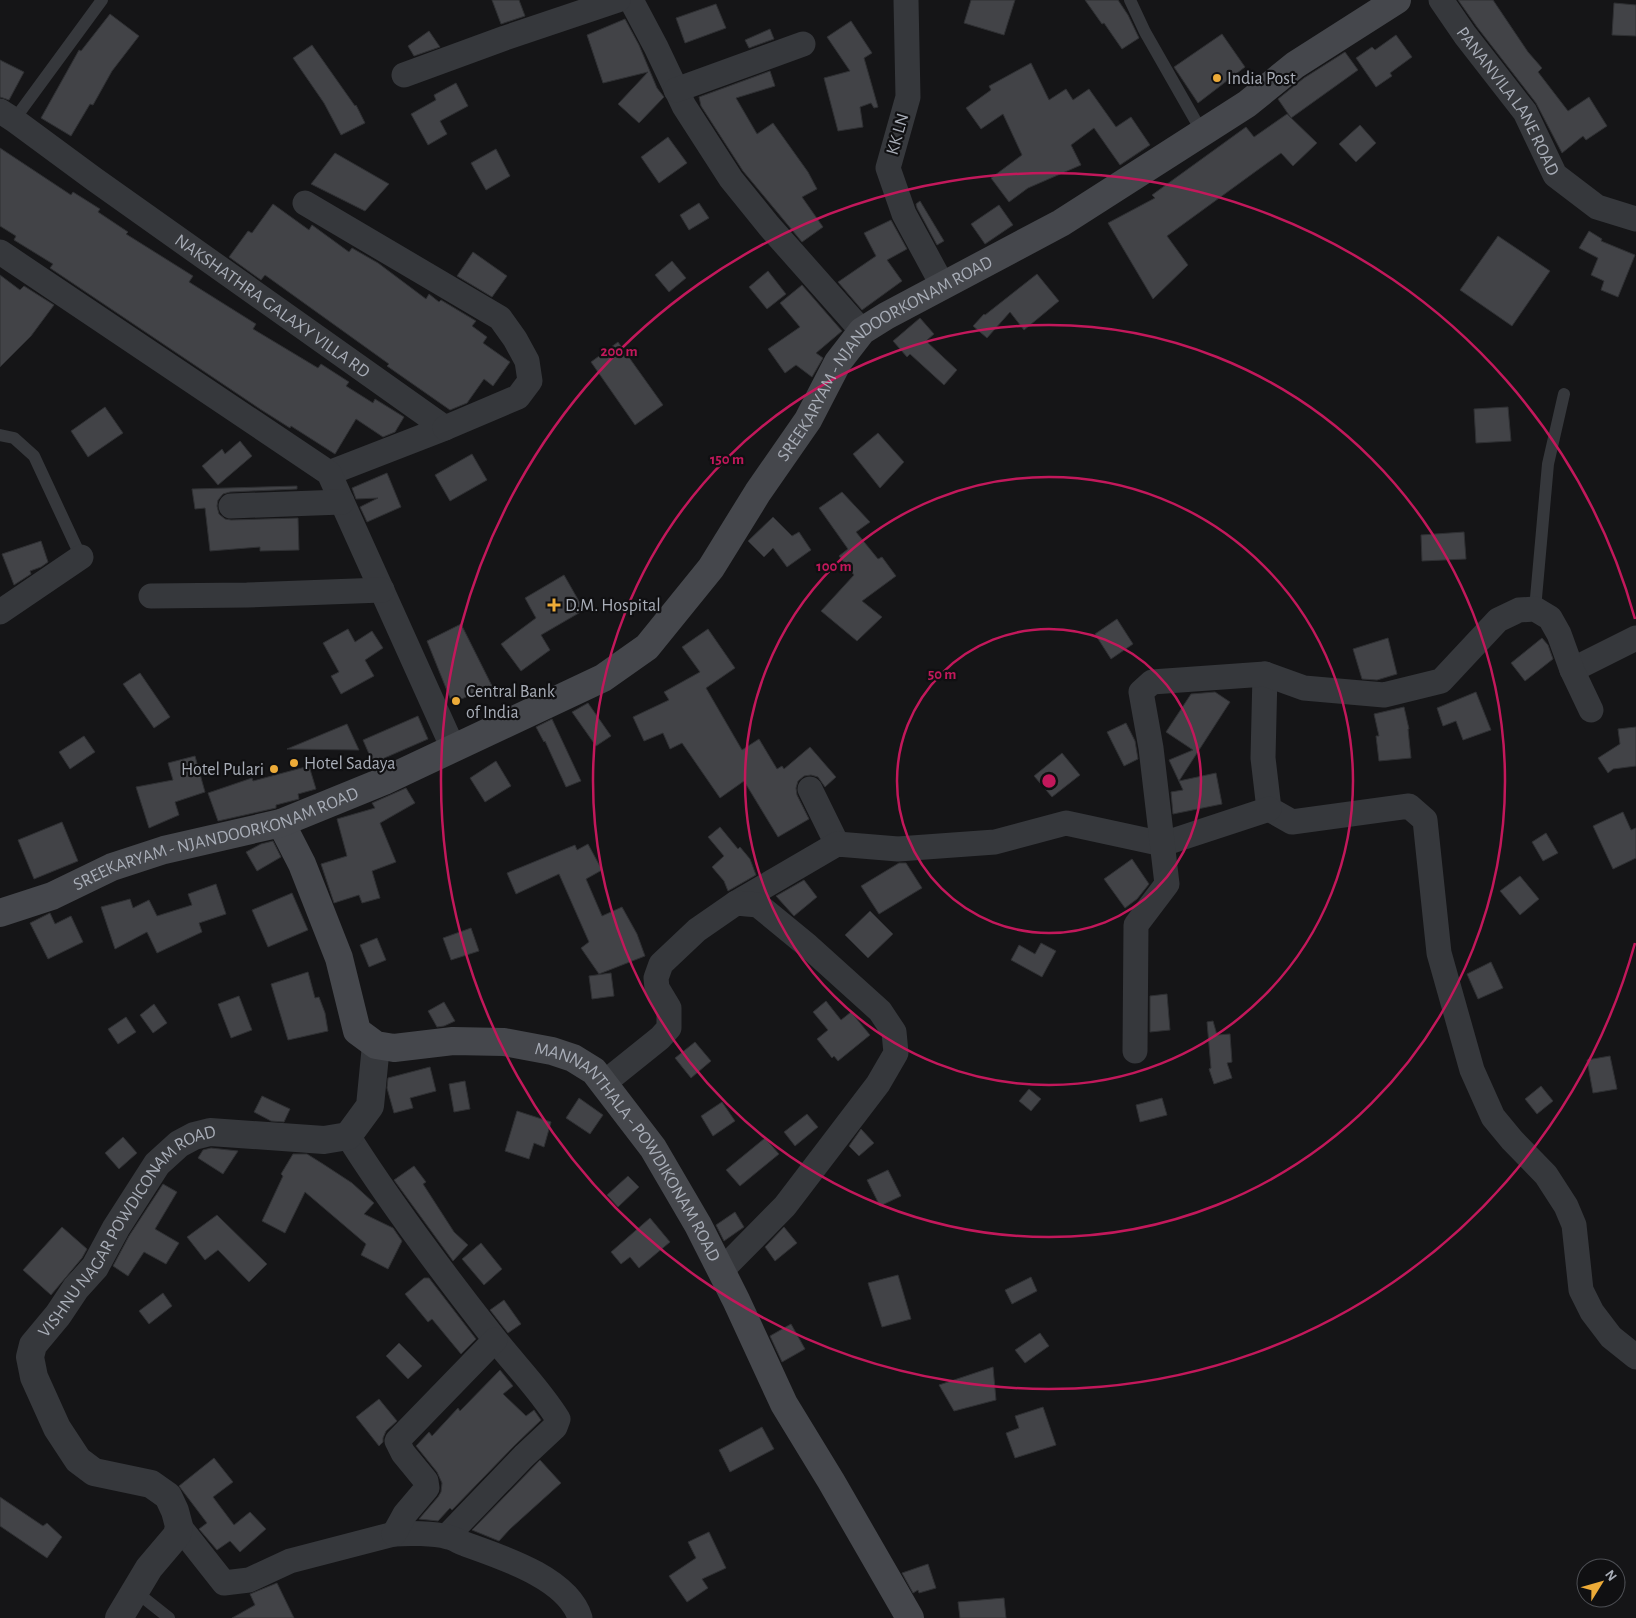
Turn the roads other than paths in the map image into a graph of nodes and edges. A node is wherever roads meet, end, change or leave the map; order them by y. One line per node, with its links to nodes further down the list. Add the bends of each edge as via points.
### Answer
1 (102, 0): 10 (lane)
2 (906, 0): 15 (street, KK LN, via 908,97 888,168 904,214)
3 (1130, 0): 11 (lane, via 1144,32)
4 (1397, 0): 11 (main road, SREEKARYAM - NJANDOORKONAM ROAD, via 1295,65 1247,104)
5 (1441, 0): 13 (street, PANANVILA LANE ROAD, via 1525,112 1555,175 1597,207)
6 (632, 1): 8 (street, via 505,38); 9 (street)
7 (804, 44): 9 (street)
8 (404, 75)
9 (676, 90): 16 (street, via 731,179)
10 (7, 115): 18 (street, NAKSHATHRA GALAXY VILLA RD)
11 (1202, 132): 15 (main road, SREEKARYAM - NJANDOORKONAM ROAD, via 1061,223)
12 (304, 203): 18 (street, via 500,318 514,339 527,360 530,382 518,397)
13 (1636, 220)
14 (0, 252): 20 (street)
15 (943, 286): 16 (main road, SREEKARYAM - NJANDOORKONAM ROAD)
16 (862, 331): 32 (main road, SREEKARYAM - NJANDOORKONAM ROAD, via 838,362 808,420 711,568 647,647 603,678)
17 (1564, 394): 26 (lane, via 1548,464)
18 (445, 428): 20 (street)
19 (0, 435): 23 (lane, via 14,438 34,456)
20 (329, 473): 21 (street)
21 (342, 502): 22 (street); 24 (street)
22 (231, 506)
23 (81, 557): 27 (street)
24 (382, 590): 25 (street); 32 (street)
25 (151, 596)
26 (1535, 609): 29 (street, via 1550,618); 30 (street, via 1519,610 1498,620 1441,680 1384,695 1304,688)
27 (0, 612)
28 (1636, 638): 29 (street)
29 (1572, 670): 31 (street)
30 (1265, 674): 34 (street, via 1263,758); 37 (street, via 1152,682 1141,692)
31 (1591, 710)
32 (453, 748): 35 (main road, SREEKARYAM - NJANDOORKONAM ROAD, via 384,781)
33 (810, 789): 36 (street)
34 (1268, 809): 37 (street); 46 (street, via 1292,822 1409,806 1425,820 1439,953 1472,1070 1493,1117 1546,1175 1566,1206 1574,1225 1581,1290 1592,1312 1611,1338)
35 (281, 823): 39 (main road, SREEKARYAM - NJANDOORKONAM ROAD, via 164,850 112,868 52,896); 40 (main road, via 302,864 339,958 357,1031)
36 (837, 844): 37 (street, via 898,849 995,842 1066,823); 38 (street)
37 (1162, 844): 41 (street, via 1167,884 1136,925)
38 (736, 903): 42 (street, via 697,930 661,964 656,978 657,988 669,1008 669,1028); 44 (street, via 758,906 880,1011 894,1032 896,1053 878,1084 785,1206)
39 (0, 913)
40 (376, 1045): 42 (main road, MANNANTHALA - POWDIKONAM ROAD, via 394,1048 453,1041 504,1042 573,1058 594,1071); 43 (street, via 370,1106)
41 (1135, 1051)
42 (604, 1084): 44 (main road, MANNANTHALA - POWDIKONAM ROAD, via 653,1148)
43 (348, 1136): 45 (street, via 382,1190); 47 (street, VISHNU NAGAR POWDICONAM ROAD, via 324,1140 210,1132 179,1144 157,1164 95,1267 33,1345 30,1357 34,1376 57,1428 78,1460 94,1472 151,1484 168,1496)
44 (721, 1271): 54 (main road, MANNANTHALA - POWDIKONAM ROAD, via 784,1404)
45 (495, 1340): 48 (street, via 398,1441 403,1453 426,1481 427,1488 404,1514); 49 (street, via 558,1419 555,1427)
46 (1636, 1357)
47 (179, 1526): 48 (street, via 224,1584 249,1580 290,1561); 50 (street, via 177,1535 149,1568)
48 (394, 1534): 49 (street)
49 (447, 1536): 53 (street, via 512,1561 555,1584 577,1608)
50 (135, 1591): 51 (street); 52 (lane)
51 (119, 1618)
52 (169, 1618)
53 (580, 1618)
54 (910, 1618)

